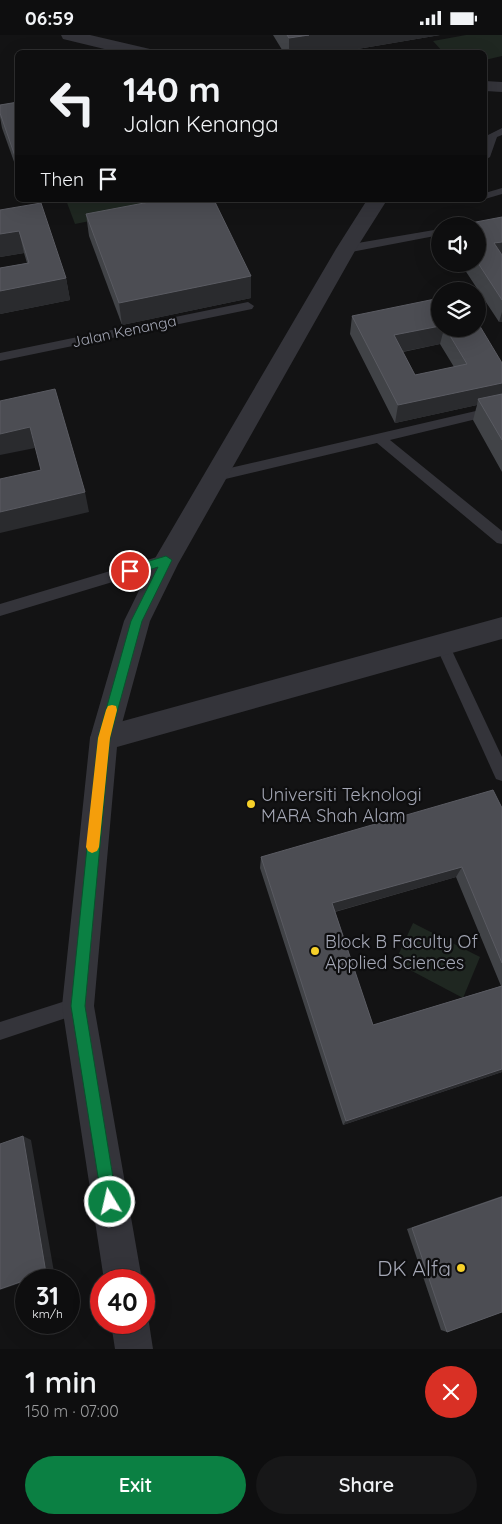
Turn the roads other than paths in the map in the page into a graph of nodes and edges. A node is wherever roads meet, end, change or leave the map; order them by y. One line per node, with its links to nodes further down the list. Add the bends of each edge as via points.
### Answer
1 (70, 35): 2 (street)
2 (132, 50)
3 (487, 86): 4 (street)
4 (502, 87)
5 (502, 131): 6 (lane, via 493,135)
6 (487, 152)
7 (502, 191): 8 (lane)
8 (487, 195)
9 (376, 202): 11 (street)
10 (431, 235): 11 (lane)
11 (346, 249): 16 (street)
12 (248, 306): 13 (lane, Jalan Kenanga)
13 (0, 357)
14 (498, 410): 15 (lane)
15 (378, 437): 16 (lane); 17 (lane)
16 (217, 476): 18 (street)
17 (502, 539)
18 (166, 560): 19 (lane); 22 (street, via 136,621)
19 (0, 610)
20 (502, 629): 21 (street)
21 (442, 644): 22 (street); 23 (lane)
22 (104, 738): 24 (street)
23 (502, 774)
24 (78, 1006): 25 (lane); 26 (street)
25 (0, 1031)
26 (121, 1269)
27 (132, 1334): 28 (street)
28 (134, 1349)

